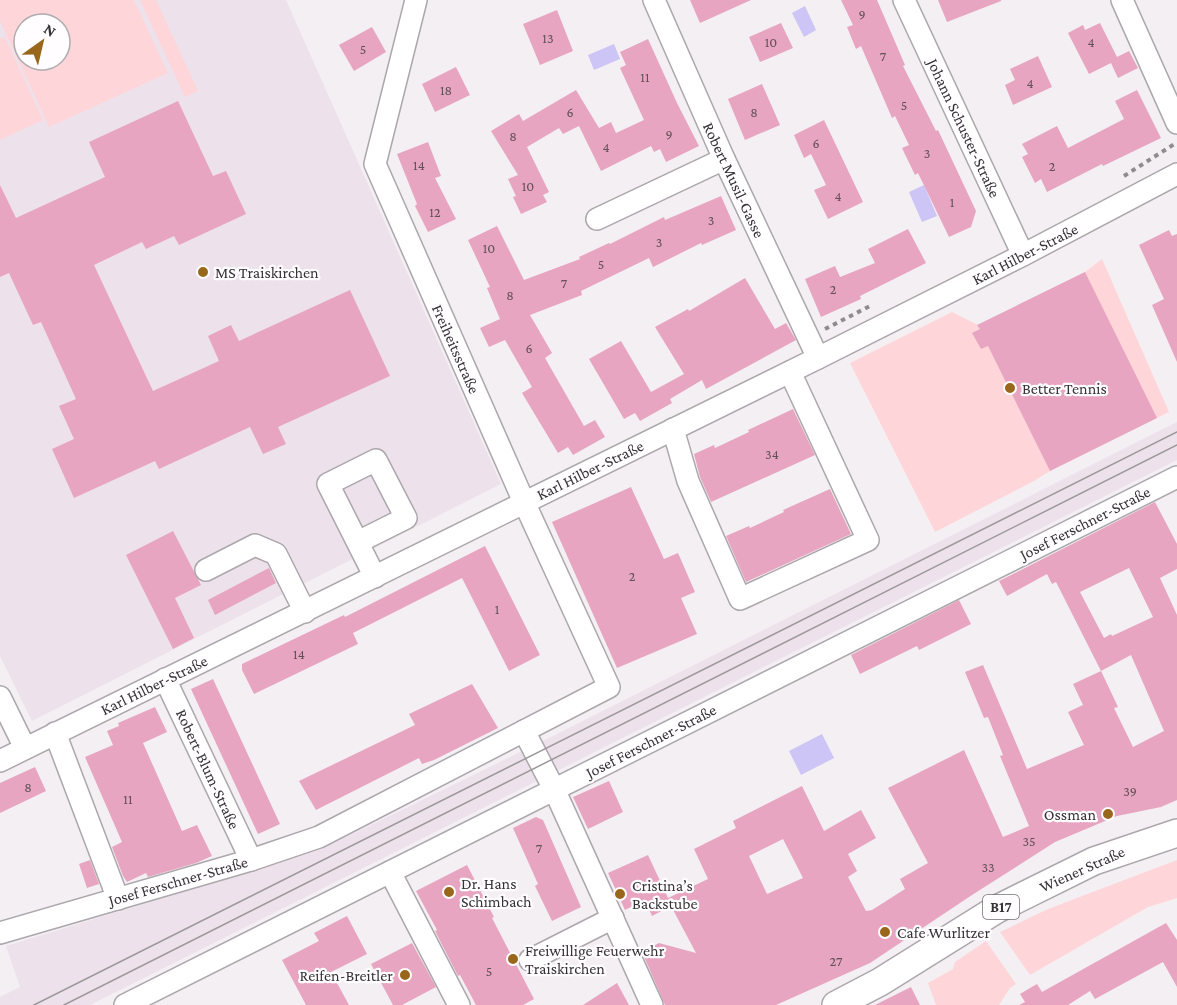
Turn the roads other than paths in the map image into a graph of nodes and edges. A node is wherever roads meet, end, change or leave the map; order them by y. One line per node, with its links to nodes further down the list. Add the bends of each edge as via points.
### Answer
1 (416, 0): 14 (street, Freiheitsstraße, via 375,164)
2 (654, 0): 6 (street, Robert Musil-Gasse)
3 (904, 0): 9 (street, Johann Schuster-Straße)
4 (1122, 0): 5 (street)
5 (1177, 123)
6 (723, 159): 8 (street); 10 (street, Robert Musil-Gasse)
7 (1177, 174): 9 (street, Karl Hilber-Straße)
8 (597, 219)
9 (1023, 255): 10 (street, Karl Hilber-Straße)
10 (818, 358): 11 (street, Karl Hilber-Straße)
11 (790, 372): 12 (street, Karl Hilber-Straße); 12 (street, via 868,540 740,599 688,481)
12 (673, 429): 14 (street, Karl Hilber-Straße)
13 (1177, 477): 26 (street, Josef Ferschner-Straße)
14 (524, 502): 17 (street, Karl Hilber-Straße); 20 (street, Freiheitsstraße)
15 (358, 543): 17 (street)
16 (206, 570): 18 (street, via 255,545 276,554)
17 (375, 577): 18 (street, Karl Hilber-Straße)
18 (305, 612): 19 (street, Karl Hilber-Straße)
19 (165, 679): 23 (street, Karl Hilber-Straße); 28 (street, Robert-Blum-Straße)
20 (609, 687): 22 (street, Josef Ferschner-Straße)
21 (0, 697): 24 (street)
22 (524, 731): 26 (street); 28 (street, Josef Ferschner-Straße, via 319,837)
23 (55, 733): 24 (street, Karl Hilber-Straße); 30 (street)
24 (25, 748): 25 (street, Karl Hilber-Straße)
25 (0, 761)
26 (554, 789): 29 (street, Josef Ferschner-Straße); 31 (street)
27 (1177, 833): 37 (main road, Wiener Straße / B17, via 1094,861 997,909)
28 (251, 860): 30 (street, Josef Ferschner-Straße)
29 (390, 872): 34 (street, Josef Ferschner-Straße); 35 (street)
30 (118, 899): 32 (street, Josef Ferschner-Straße)
31 (613, 918): 33 (street); 36 (street)
32 (0, 933)
33 (530, 960)
34 (125, 1005)
35 (459, 1005)
36 (652, 1005)
37 (836, 1005)

